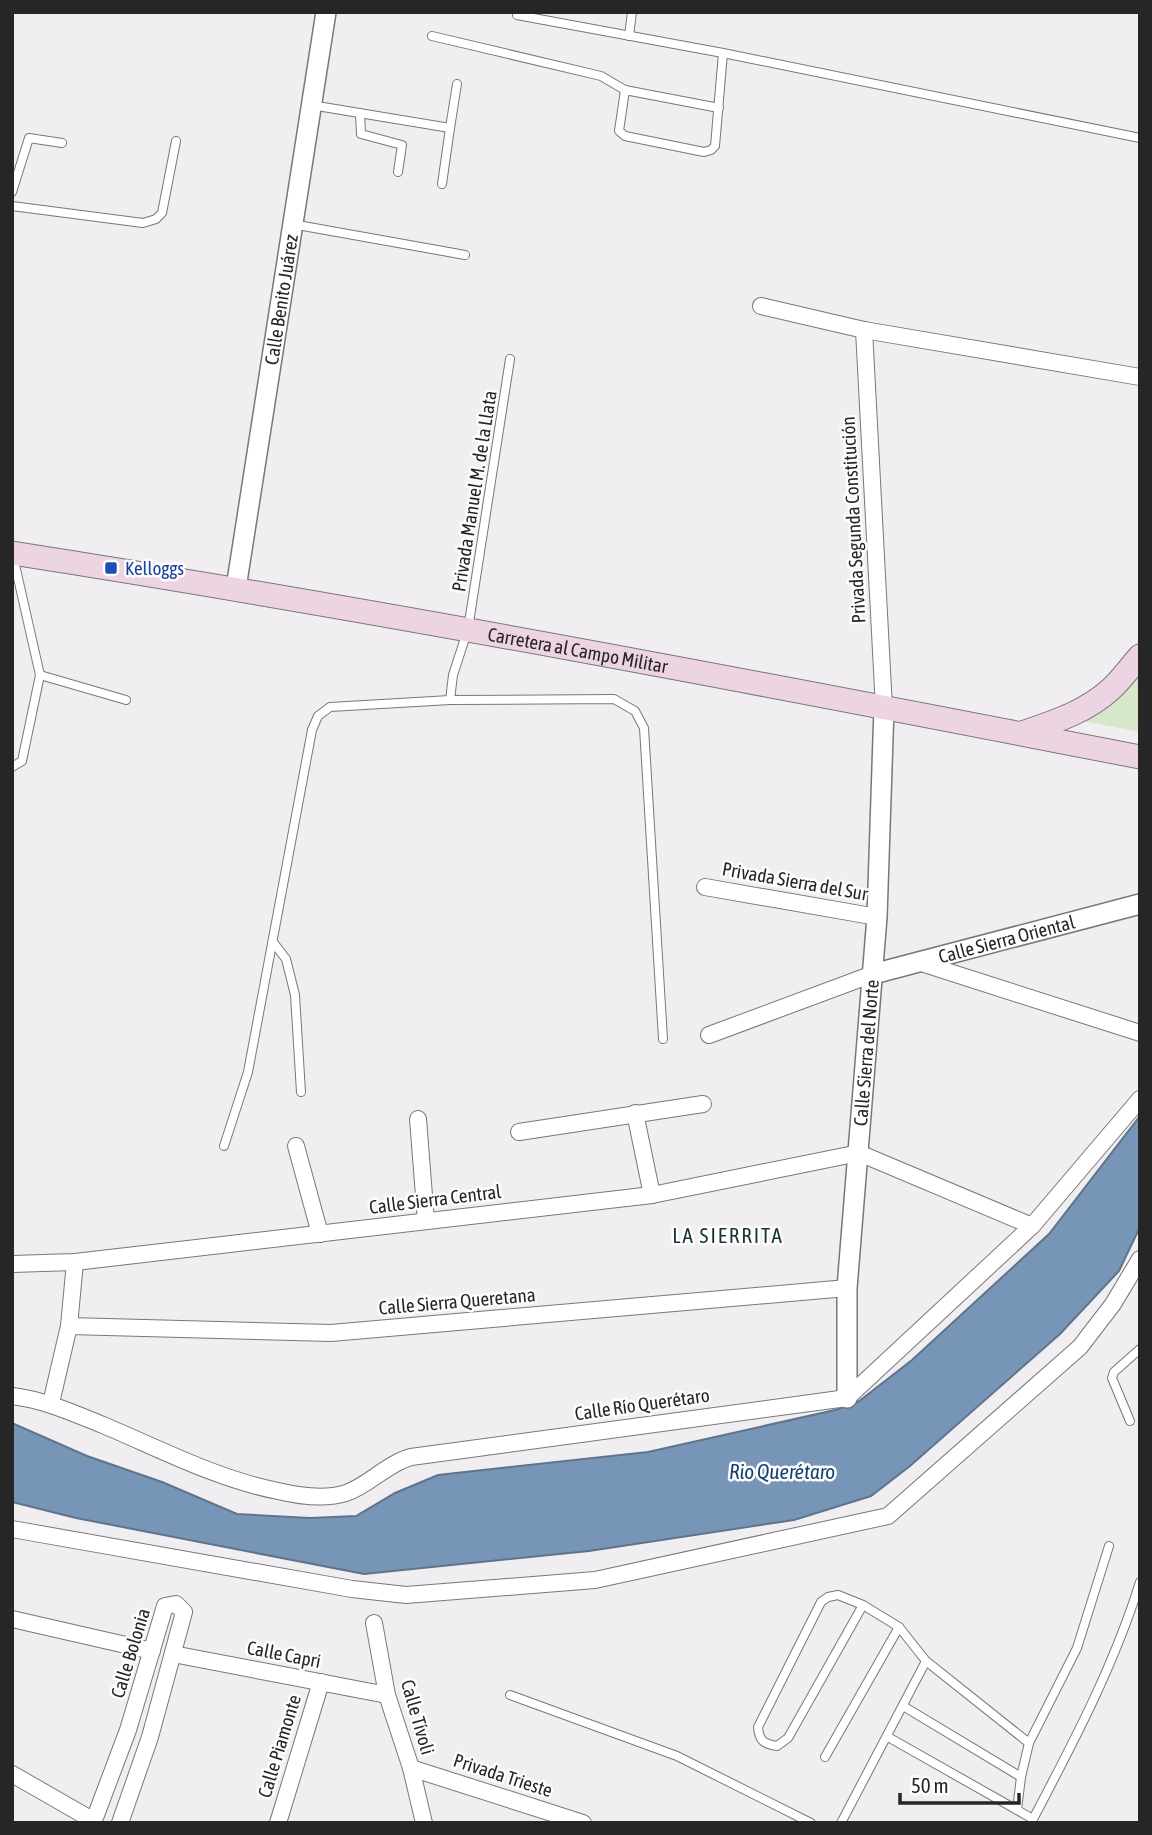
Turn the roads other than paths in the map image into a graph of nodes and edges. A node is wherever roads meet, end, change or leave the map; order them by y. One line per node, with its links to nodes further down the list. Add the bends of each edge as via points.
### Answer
1 (326, 12): 9 (street, Calle Benito Juárez)
2 (632, 12): 5 (lane)
3 (517, 15): 5 (lane)
4 (432, 36): 8 (lane, via 601,76)
5 (629, 36): 6 (lane)
6 (723, 53): 10 (lane); 13 (lane)
7 (457, 84): 12 (lane)
8 (625, 90): 10 (lane); 10 (lane, via 619,131 625,136 705,152 715,146)
9 (311, 105): 11 (lane); 20 (street, Calle Benito Juárez)
10 (719, 108)
11 (360, 113): 12 (lane); 16 (lane, via 360,134 402,145)
12 (450, 128): 17 (lane)
13 (1140, 138)
14 (176, 141): 19 (lane, via 162,213 156,219 143,223)
15 (62, 143): 18 (lane, via 29,138)
16 (398, 172)
17 (442, 184)
18 (12, 192)
19 (12, 206)
20 (292, 224): 21 (lane); 27 (street, Calle Benito Juárez)
21 (465, 255)
22 (761, 306): 23 (street)
23 (864, 330): 25 (street); 33 (street, Privada Segunda Constitución)
24 (510, 359): 28 (lane, Privada Manuel M. de la Llata)
25 (1140, 377)
26 (12, 553): 27 (main road, Carretera al Campo Militar); 30 (lane)
27 (236, 588): 28 (main road, Carretera al Campo Militar)
28 (468, 629): 32 (lane, Privada Manuel M. de la Llata); 33 (main road, Carretera al Campo Militar)
29 (1140, 656): 34 (main road, via 1094,703)
30 (40, 675): 31 (lane); 36 (lane, via 22,761)
31 (126, 699)
32 (450, 700): 40 (lane, via 330,707 317,716); 45 (lane, via 614,699 635,711 644,728)
33 (884, 708): 34 (main road, Carretera al Campo Militar); 39 (street, Calle Sierra del Norte)
34 (1019, 734): 35 (main road, Carretera al Campo Militar)
35 (1140, 757)
36 (12, 766)
37 (705, 887): 39 (street, Privada Sierra del Sur)
38 (1140, 904): 41 (street, Calle Sierra Oriental)
39 (877, 917): 42 (street, Calle Sierra del Norte)
40 (273, 942): 46 (lane, via 286,959 295,995); 52 (lane, via 248,1072)
41 (918, 962): 42 (street, Calle Sierra Oriental); 43 (street)
42 (873, 974): 44 (street); 54 (street, Calle Sierra del Norte)
43 (1140, 1033)
44 (709, 1035)
45 (663, 1039)
46 (301, 1092)
47 (1140, 1099): 57 (street)
48 (703, 1104): 49 (street)
49 (635, 1113): 51 (street); 55 (street)
50 (418, 1119): 56 (street)
51 (519, 1132)
52 (223, 1146)
53 (296, 1146): 58 (street)
54 (859, 1153): 55 (street, Calle Sierra Central); 57 (street); 62 (street, Calle Sierra del Norte)
55 (652, 1195): 56 (street, Calle Sierra Central)
56 (426, 1221): 58 (street, Calle Sierra Central)
57 (1032, 1226): 66 (street)
58 (320, 1234): 60 (street, Calle Sierra Central)
59 (1140, 1259): 69 (street, via 1080,1346 888,1516 594,1580 406,1595)
60 (75, 1262): 61 (street, Calle Sierra Central); 63 (street)
61 (12, 1264)
62 (847, 1288): 63 (street, Calle Sierra Queretana, via 331,1333); 66 (street, Calle Sierra del Norte)
63 (69, 1326): 67 (street)
64 (1140, 1349): 68 (lane, via 1112,1378)
65 (12, 1396): 67 (street, Calle Río Querétaro)
66 (847, 1398): 67 (street, Calle Río Querétaro, via 411,1457 348,1493 326,1497 297,1496 226,1477)
67 (51, 1404)
68 (1130, 1421)
69 (12, 1529)
70 (1109, 1546): 86 (lane, via 1077,1647)
71 (1140, 1582): 92 (lane, via 1094,1699)
72 (863, 1605): 72 (lane, via 788,1738 777,1746 765,1745 758,1727 821,1602 838,1595); 75 (lane)
73 (12, 1619): 76 (street)
74 (374, 1623): 80 (street, Calle Tívoli)
75 (899, 1628): 78 (lane); 87 (lane)
76 (152, 1651): 77 (street, Calle Bolonia, via 165,1606 176,1604 184,1612); 83 (street, Calle Bolonia)
77 (173, 1654): 79 (street, Calle Capri); 84 (street, Calle Bolonia)
78 (926, 1661): 82 (lane); 86 (lane)
79 (321, 1682): 80 (street, Calle Capri); 95 (street, Calle Piamonte)
80 (387, 1695): 88 (street, Calle Tívoli)
81 (510, 1695): 98 (lane, via 677,1756)
82 (903, 1706): 85 (lane); 90 (lane)
83 (128, 1730): 84 (street); 93 (street, Calle Bolonia)
84 (150, 1737): 94 (street, Calle Bolonia)
85 (888, 1737): 91 (lane); 99 (lane)
86 (1029, 1743): 90 (lane)
87 (825, 1757)
88 (411, 1768): 96 (street, Calle Tívoli); 97 (street, Privada Trieste)
89 (12, 1774): 93 (street)
90 (1021, 1777): 91 (lane)
91 (1017, 1811): 92 (lane)
92 (1032, 1821)
93 (94, 1822)
94 (120, 1823)
95 (278, 1823)
96 (424, 1823)
97 (583, 1823)
98 (811, 1823)
99 (841, 1823)

